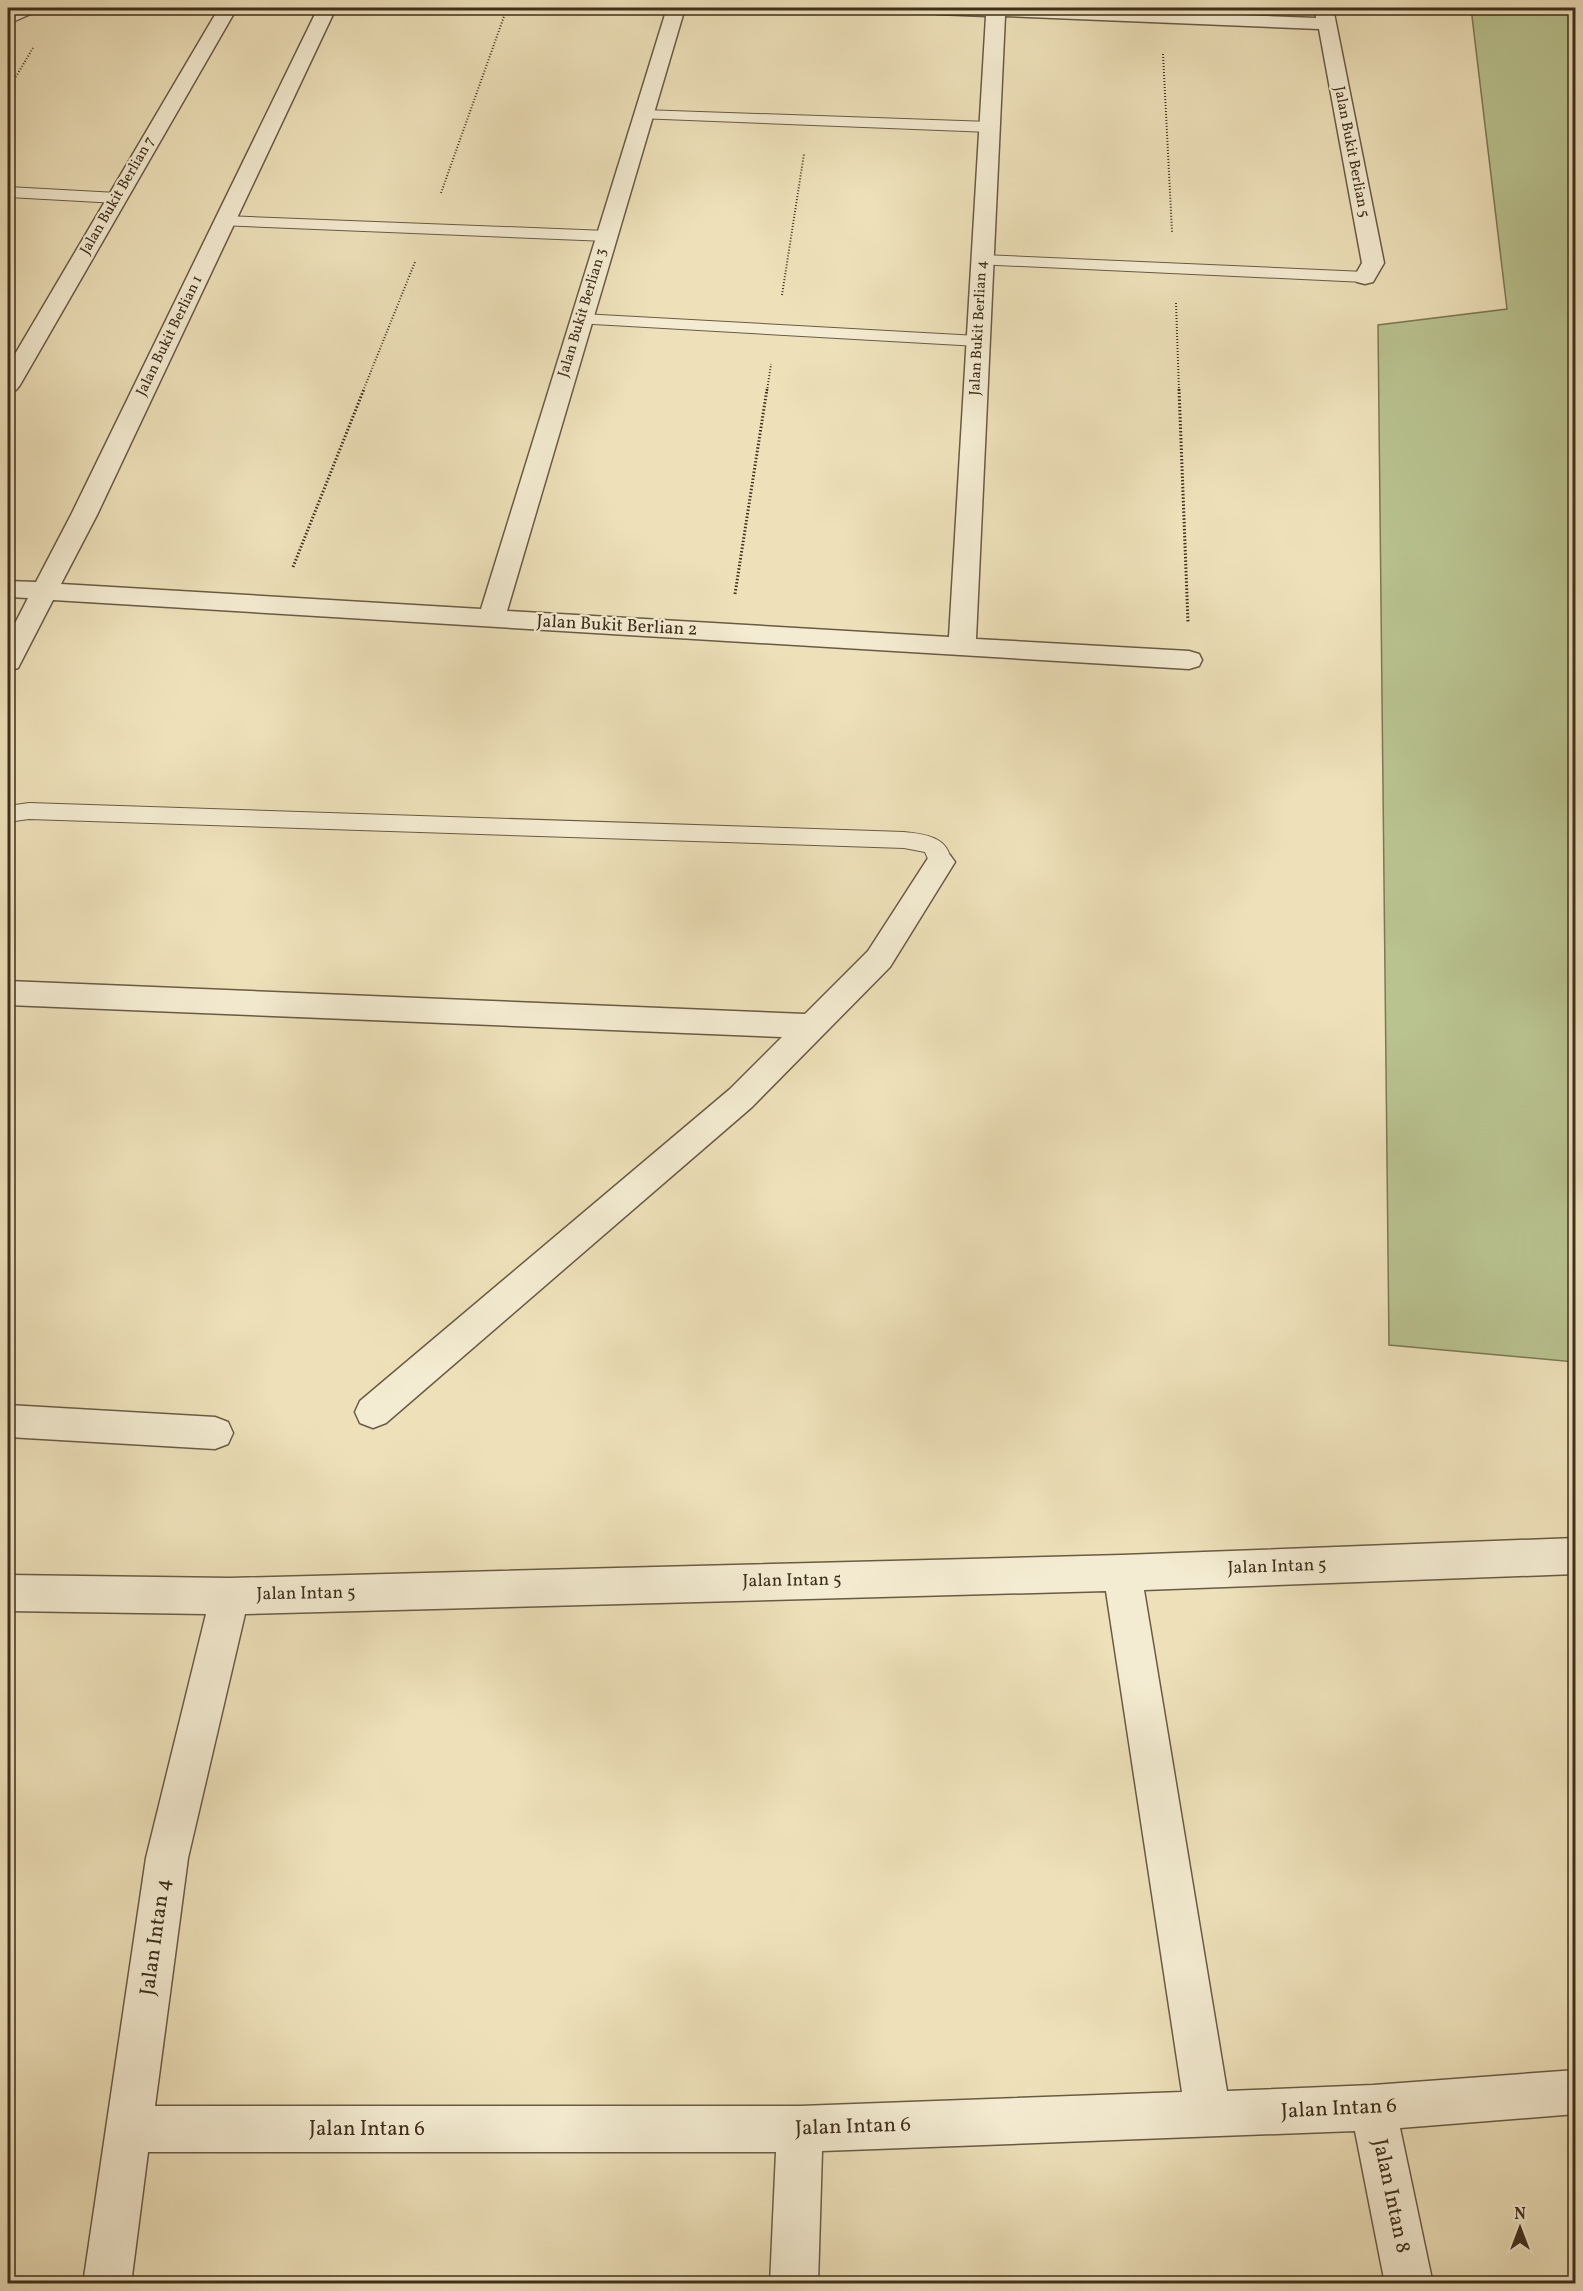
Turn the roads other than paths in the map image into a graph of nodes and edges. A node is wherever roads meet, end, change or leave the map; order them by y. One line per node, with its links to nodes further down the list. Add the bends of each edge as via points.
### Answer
1 (28, 8): 8 (street)
2 (228, 8): 12 (street, Jalan Bukit Berlian 7)
3 (327, 8): 13 (street, Jalan Bukit Berlian 1)
4 (676, 8): 9 (street, Jalan Bukit Berlian 3)
5 (937, 8): 6 (street)
6 (996, 10): 7 (street, via 1161,17); 10 (street, Jalan Bukit Berlian 4)
7 (1324, 16): 16 (street, Jalan Bukit Berlian 5, via 1373,264)
8 (8, 18)
9 (643, 115): 10 (lane); 14 (street, Jalan Bukit Berlian 3)
10 (990, 127): 15 (street, Jalan Bukit Berlian 4)
11 (8, 192): 12 (lane)
12 (117, 198): 19 (street, Jalan Bukit Berlian 7)
13 (225, 220): 14 (lane); 21 (street, Jalan Bukit Berlian 1)
14 (607, 236): 17 (street, Jalan Bukit Berlian 3)
15 (982, 260): 16 (lane); 18 (street, Jalan Bukit Berlian 4)
16 (1365, 278)
17 (582, 319): 18 (lane); 22 (street, Jalan Bukit Berlian 3)
18 (978, 341): 23 (street, Jalan Bukit Berlian 4)
19 (8, 385)
20 (8, 589): 21 (street, Jalan Bukit Berlian 2)
21 (44, 592): 22 (street, Jalan Bukit Berlian 2); 25 (street, Jalan Bukit Berlian 1)
22 (491, 619): 23 (street, Jalan Bukit Berlian 2)
23 (962, 646): 24 (street, Jalan Bukit Berlian 2)
24 (1189, 660)
25 (8, 662)
26 (8, 814): 27 (lane, via 29,811 904,840 936,847)
27 (940, 862): 29 (street, via 879,959)
28 (8, 993): 29 (street)
29 (812, 1026): 30 (street, via 741,1098)
30 (373, 1412)
31 (8, 1421): 32 (street)
32 (215, 1433)
33 (1575, 1556): 34 (street, Jalan Intan 5)
34 (1122, 1573): 36 (street, Jalan Intan 5); 39 (street)
35 (8, 1593): 36 (street, Jalan Intan 5)
36 (230, 1596): 40 (street, Jalan Intan 4, via 167,1858)
37 (1575, 2092): 38 (street, Jalan Intan 6)
38 (1373, 2108): 39 (street, Jalan Intan 6); 44 (street, Jalan Intan 8)
39 (1208, 2115): 41 (street, Jalan Intan 6)
40 (130, 2129): 41 (street, Jalan Intan 6); 42 (street, Jalan Intan 4)
41 (800, 2129): 43 (street)
42 (107, 2283)
43 (794, 2283)
44 (1409, 2283)

